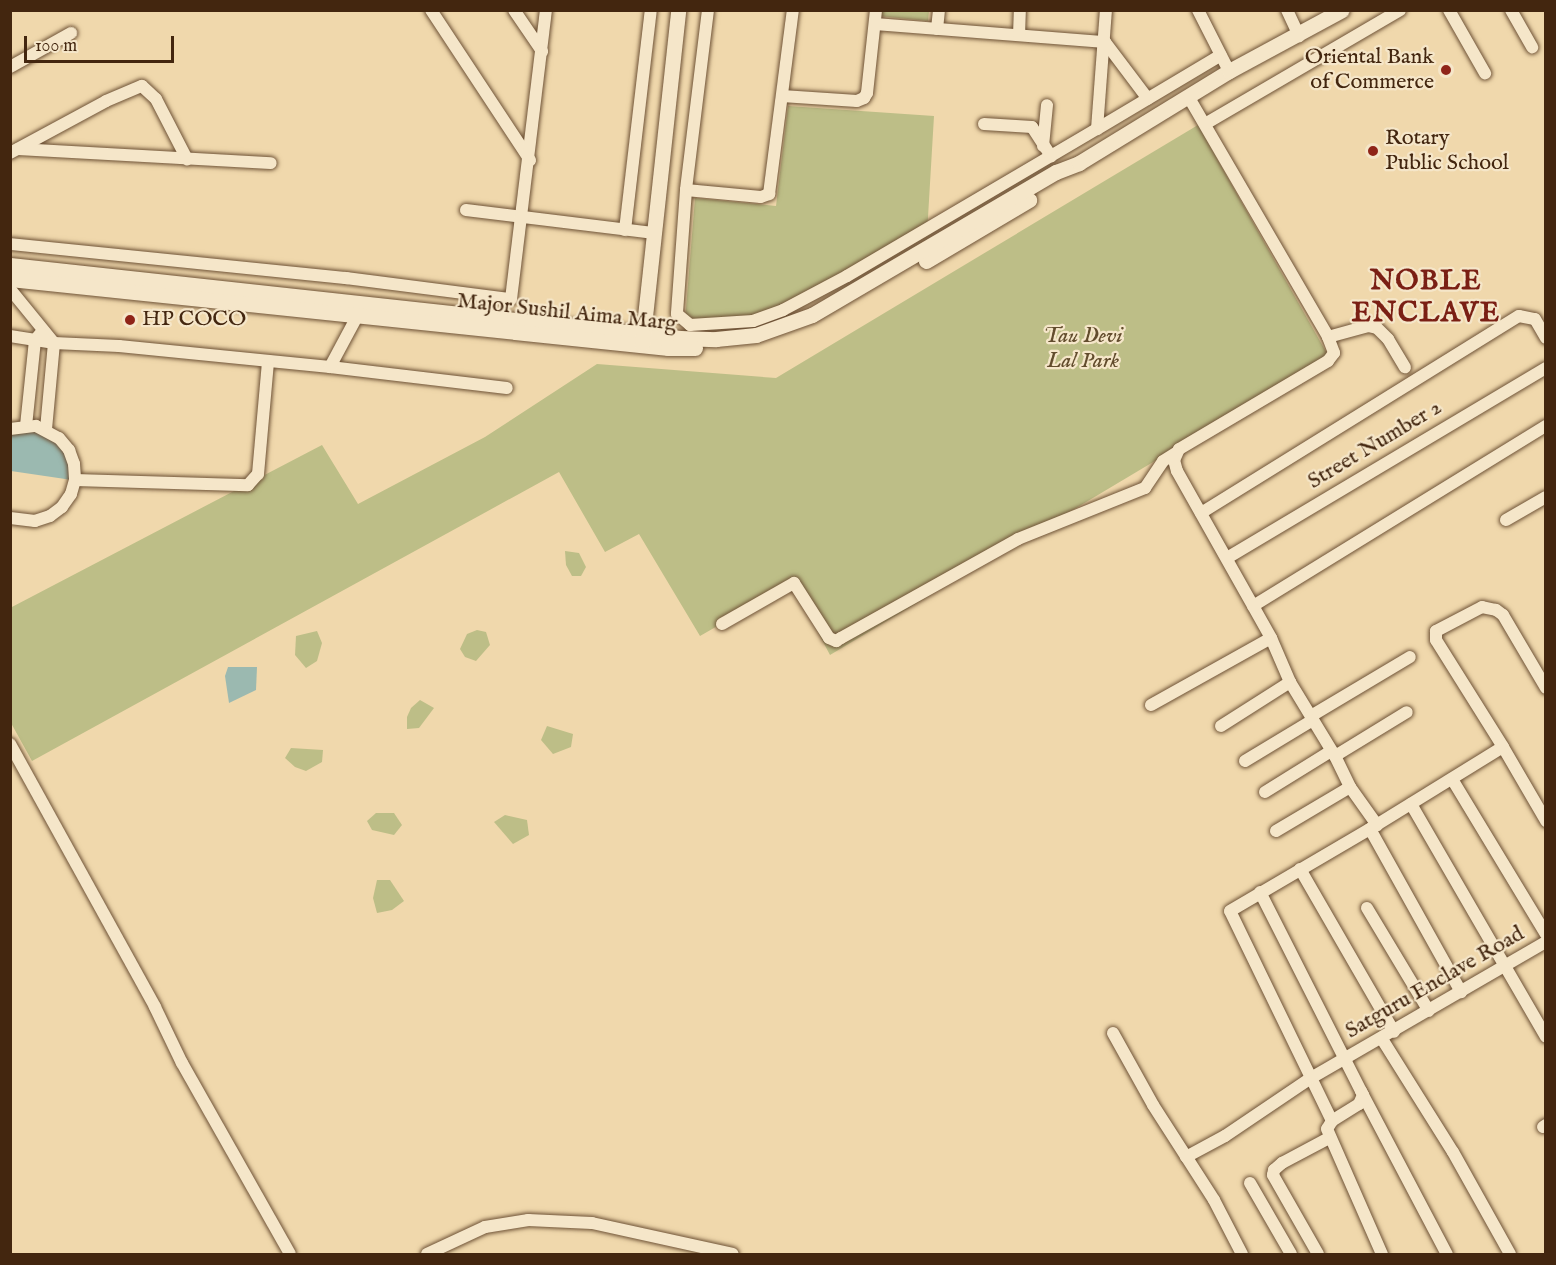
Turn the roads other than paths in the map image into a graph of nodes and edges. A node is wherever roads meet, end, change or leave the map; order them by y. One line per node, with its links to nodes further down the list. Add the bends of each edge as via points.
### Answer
1 (431, 10): 40 (street)
2 (514, 10): 25 (street)
3 (546, 10): 25 (street)
4 (651, 10): 45 (street)
5 (678, 10): 46 (street)
6 (708, 10): 42 (street)
7 (793, 10): 30 (street)
8 (876, 10): 18 (street)
9 (939, 10): 19 (street)
10 (1020, 10): 21 (street)
11 (1106, 10): 23 (street)
12 (1197, 10): 26 (street)
13 (1287, 10): 22 (street)
14 (1342, 10): 22 (street, Major Sushil Aima Marg)
15 (1400, 10): 35 (street)
16 (1449, 10): 29 (street)
17 (1511, 10): 24 (street)
18 (875, 24): 19 (street); 30 (street, via 864,98 857,101)
19 (937, 29): 21 (street)
20 (71, 33): 27 (street)
21 (1019, 35): 23 (street)
22 (1299, 36): 28 (street, Major Sushil Aima Marg)
23 (1105, 42): 32 (street); 36 (street)
24 (1532, 47)
25 (542, 51): 40 (street)
26 (1221, 55): 28 (street); 32 (street)
27 (10, 67)
28 (1229, 71): 31 (street, Major Sushil Aima Marg)
29 (1485, 73)
30 (782, 96): 42 (street, via 769,194 761,197)
31 (1188, 96): 35 (street); 58 (street, Major Sushil Aima Marg, via 1071,167 1063,179 989,225 789,334 744,347 668,348)
32 (1148, 99): 36 (street)
33 (1047, 105): 38 (street)
34 (984, 124): 38 (street, via 1032,127)
35 (1205, 124): 56 (street)
36 (1097, 129): 38 (street)
37 (14, 151): 39 (street); 39 (street, via 142,86 156,99)
38 (1047, 152): 42 (street, via 847,276 776,313 743,322 690,325 677,314)
39 (187, 159): 41 (street)
40 (530, 160): 44 (street)
41 (271, 162)
42 (686, 190)
43 (466, 210): 44 (street)
44 (522, 217): 45 (street); 51 (street)
45 (625, 230): 46 (street)
46 (653, 233): 58 (street)
47 (10, 244): 51 (street)
48 (10, 265): 53 (street, Major Sushil Aima Marg)
49 (10, 279): 52 (street, Major Sushil Aima Marg)
50 (10, 289): 54 (street)
51 (511, 299): 53 (street)
52 (359, 313): 58 (street, Major Sushil Aima Marg); 62 (street)
53 (508, 319): 58 (street, Major Sushil Aima Marg)
54 (39, 335): 55 (street); 59 (street); 65 (street)
55 (10, 336)
56 (1328, 337): 61 (street, via 1368,326 1377,328); 69 (street, via 1334,353 1328,361)
57 (1545, 338): 72 (street, via 1535,319 1519,316)
58 (642, 339)
59 (54, 343): 60 (street); 68 (street)
60 (268, 361): 62 (street); 70 (street, via 258,474 248,485)
61 (1405, 367)
62 (330, 368): 64 (street)
63 (1545, 368): 75 (street, Street Number 2)
64 (507, 388)
65 (26, 426): 67 (street); 68 (street)
66 (1545, 426): 76 (street)
67 (10, 429)
68 (46, 429): 70 (street, via 69,450)
69 (1176, 453): 72 (street, via 1177,471); 77 (street, via 1163,460 1145,488 1018,539 836,641 829,638 794,583)
70 (75, 480): 73 (street, via 66,501 50,516 35,521)
71 (1545, 497): 74 (street)
72 (1201, 513): 75 (street)
73 (10, 518)
74 (1506, 520)
75 (1227, 558): 76 (street)
76 (1253, 606): 78 (street)
77 (722, 624)
78 (1271, 638): 80 (street); 82 (street)
79 (1410, 657): 84 (street)
80 (1290, 682): 84 (street); 85 (street)
81 (1545, 688): 87 (street, via 1503,615 1496,610 1482,607 1436,631 1436,640)
82 (1151, 705)
83 (1407, 712): 88 (street)
84 (1312, 718): 88 (street); 89 (street)
85 (1221, 726)
86 (10, 744): 115 (street)
87 (1503, 747): 90 (street); 94 (street)
88 (1333, 753): 91 (street); 92 (street)
89 (1245, 761)
90 (1452, 778): 93 (street); 100 (street)
91 (1350, 787): 95 (street); 96 (street)
92 (1265, 792)
93 (1411, 804): 95 (street); 101 (street)
94 (1545, 821)
95 (1374, 827): 97 (street); 102 (street)
96 (1276, 831)
97 (1300, 869): 98 (street); 104 (street)
98 (1260, 892): 108 (street); 109 (street, via 1230,913)
99 (1367, 908): 103 (street)
100 (1545, 941): 101 (street, Satguru Enclave Road)
101 (1504, 967): 102 (street, Satguru Enclave Road); 106 (street)
102 (1461, 992): 103 (street, Satguru Enclave Road)
103 (1429, 1011): 104 (street, Satguru Enclave Road)
104 (1394, 1032): 107 (street, Satguru Enclave Road)
105 (1113, 1033): 113 (street)
106 (1545, 1037)
107 (1382, 1039): 108 (street, Satguru Enclave Road); 123 (street, via 1453,1152)
108 (1347, 1060): 109 (street, Satguru Enclave Road); 110 (street)
109 (1311, 1078): 111 (street); 113 (street, Satguru Enclave Road, via 1225,1136)
110 (1363, 1095): 111 (street, via 1359,1104); 122 (street)
111 (1332, 1121): 112 (street, via 1327,1130)
112 (1329, 1138): 120 (street, via 1282,1163 1273,1175); 121 (street)
113 (1186, 1157): 118 (street)
114 (1250, 1183): 119 (street)
115 (290, 1254)
116 (427, 1254): 117 (street, via 485,1227 528,1220 592,1224)
117 (733, 1254)
118 (1242, 1254)
119 (1291, 1254)
120 (1318, 1254)
121 (1382, 1254)
122 (1447, 1254)
123 (1510, 1254)

